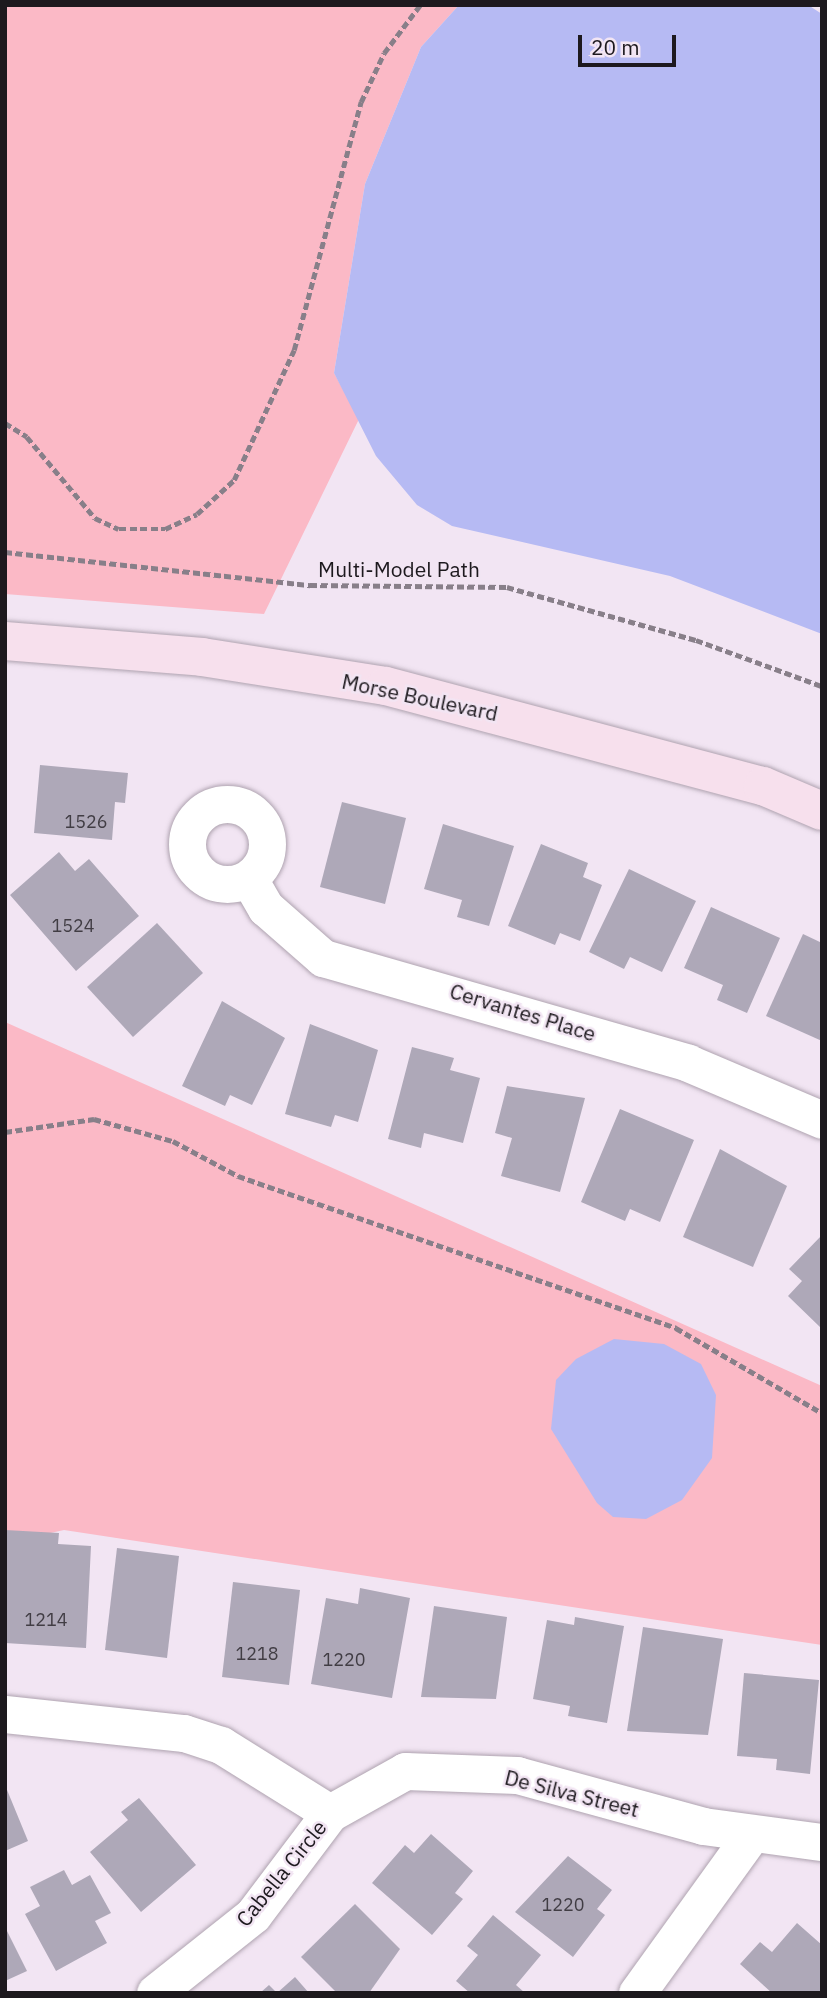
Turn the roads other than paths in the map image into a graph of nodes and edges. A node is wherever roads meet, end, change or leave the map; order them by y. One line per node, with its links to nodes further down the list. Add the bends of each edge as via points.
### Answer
1 (5, 641): 2 (street, Morse Boulevard, via 202,657 386,686 763,786)
2 (822, 811)
3 (248, 879): 4 (street, Cervantes Place, via 266,908 323,958 688,1063)
4 (822, 1119)
5 (5, 1714): 6 (street, Cabella Circle, via 184,1733 221,1745)
6 (330, 1813): 7 (street, De Silva Street, via 405,1771 517,1775); 9 (street, Cabella Circle, via 253,1915)
7 (751, 1835): 8 (street, De Silva Street); 10 (street)
8 (822, 1842)
9 (155, 1993)
10 (637, 1993)

